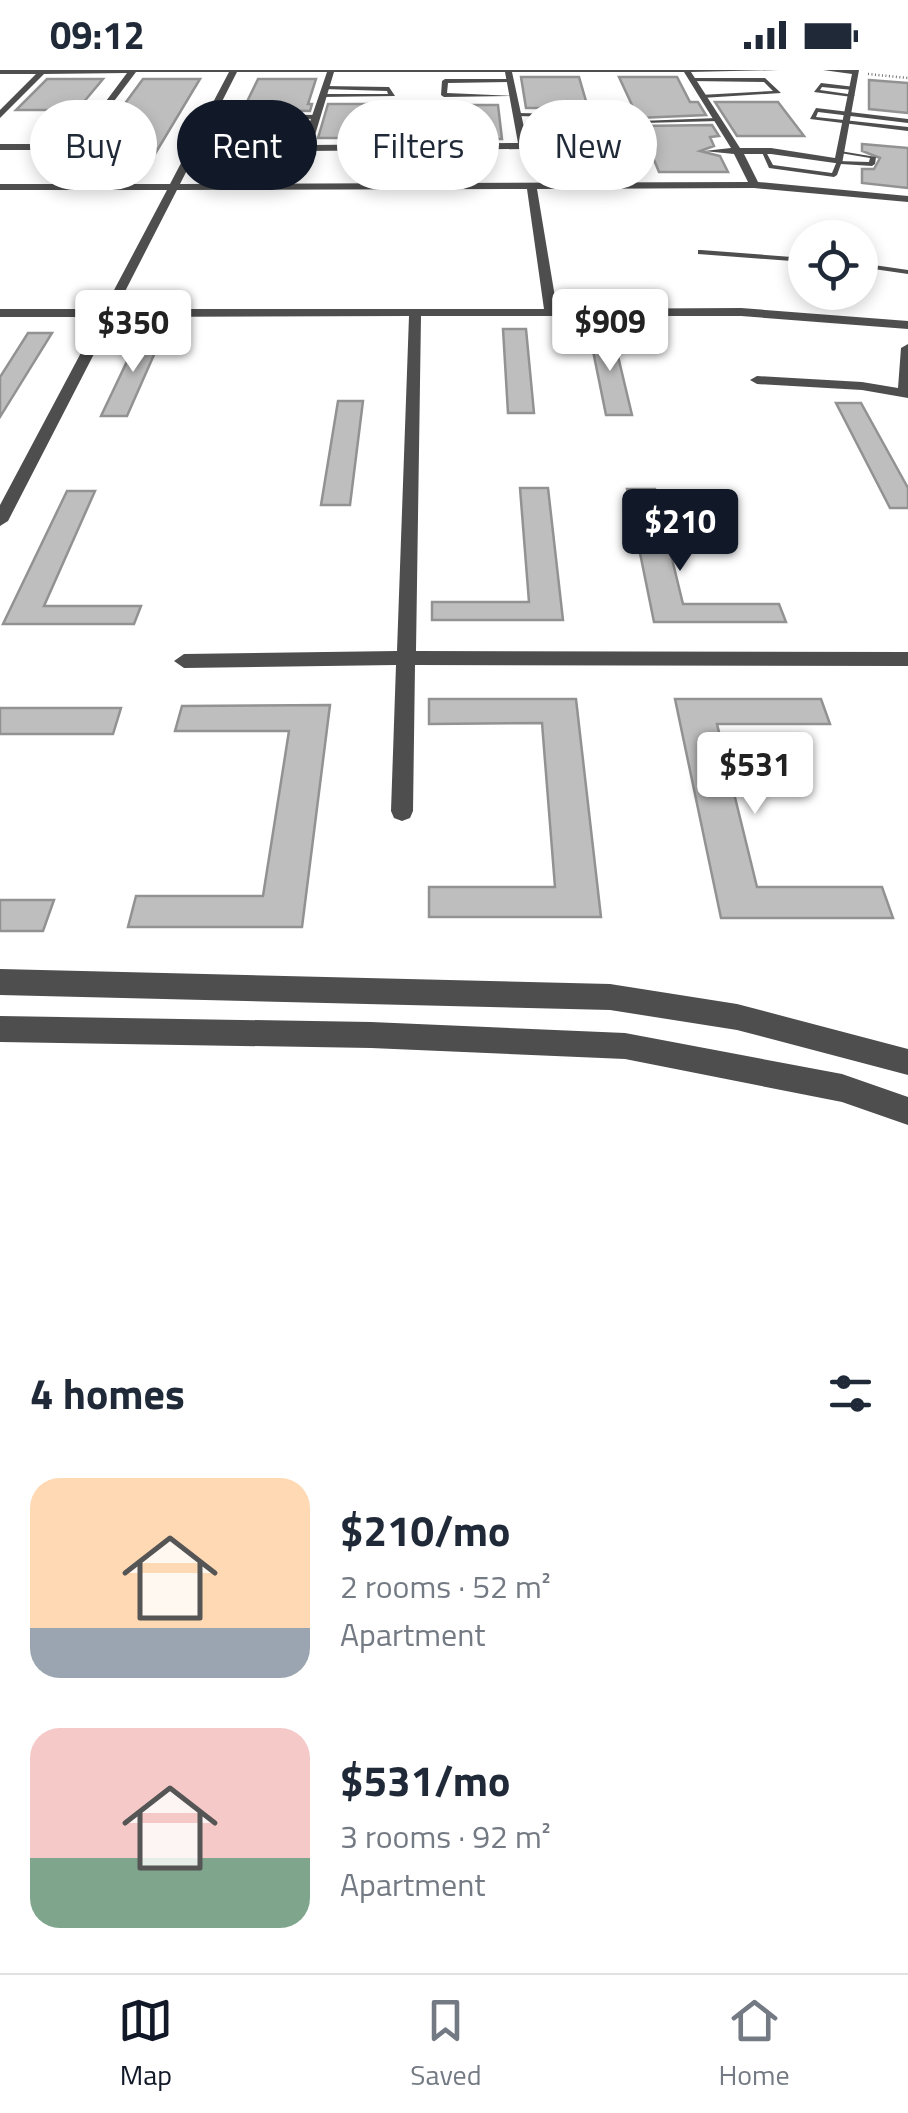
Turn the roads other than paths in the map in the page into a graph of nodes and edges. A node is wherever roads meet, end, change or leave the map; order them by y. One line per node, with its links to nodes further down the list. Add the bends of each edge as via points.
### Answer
1 (133, 70): 4 (street); 5 (street); 12 (street)
2 (775, 70): 10 (street)
3 (828, 70): 7 (street)
4 (44, 71): 6 (street); 13 (street)
5 (234, 71): 8 (street); 31 (street)
6 (0, 72)
7 (856, 72): 11 (street)
8 (328, 81): 8 (lane, via 392,96 392,90); 9 (street); 14 (street)
9 (510, 81): 9 (lane, via 450,80 445,88 447,96); 10 (street); 20 (street)
10 (692, 81): 10 (lane, via 777,95 760,80); 15 (street)
11 (852, 92): 11 (lane, via 817,85 816,90); 19 (street)
12 (112, 100)
13 (0, 115)
14 (317, 115)
15 (718, 120): 17 (lane); 27 (street)
16 (315, 121): 16 (lane, via 252,116 244,124)
17 (657, 121)
18 (908, 121): 19 (lane)
19 (848, 123): 19 (lane, via 812,118 812,111); 22 (lane); 23 (lane); 27 (street, via 840,157)
20 (519, 125)
21 (520, 130): 21 (lane, via 602,116 617,134)
22 (908, 130)
23 (908, 138)
24 (0, 147): 25 (street)
25 (30, 147)
26 (709, 151): 27 (street)
27 (737, 151): 29 (street)
28 (657, 185): 29 (street)
29 (754, 185): 34 (street)
30 (0, 186): 31 (street)
31 (175, 186): 32 (street); 42 (street)
32 (337, 186)
33 (532, 190): 39 (street)
34 (908, 199)
35 (701, 252): 36 (lane)
36 (788, 259)
37 (878, 268): 38 (lane)
38 (908, 272)
39 (550, 312): 40 (street); 43 (street, via 741,312)
40 (415, 313): 42 (street); 48 (street)
41 (0, 314): 42 (street)
42 (108, 314): 47 (street)
43 (908, 326)
44 (908, 348): 46 (street)
45 (757, 380): 46 (street)
46 (906, 394)
47 (0, 522)
48 (406, 658): 49 (street); 50 (street); 51 (street)
49 (908, 660)
50 (184, 662)
51 (402, 811)
52 (0, 982): 54 (street, via 610,997 736,1017)
53 (0, 1029): 55 (street, via 625,1046 842,1088)
54 (908, 1062)
55 (908, 1111)

